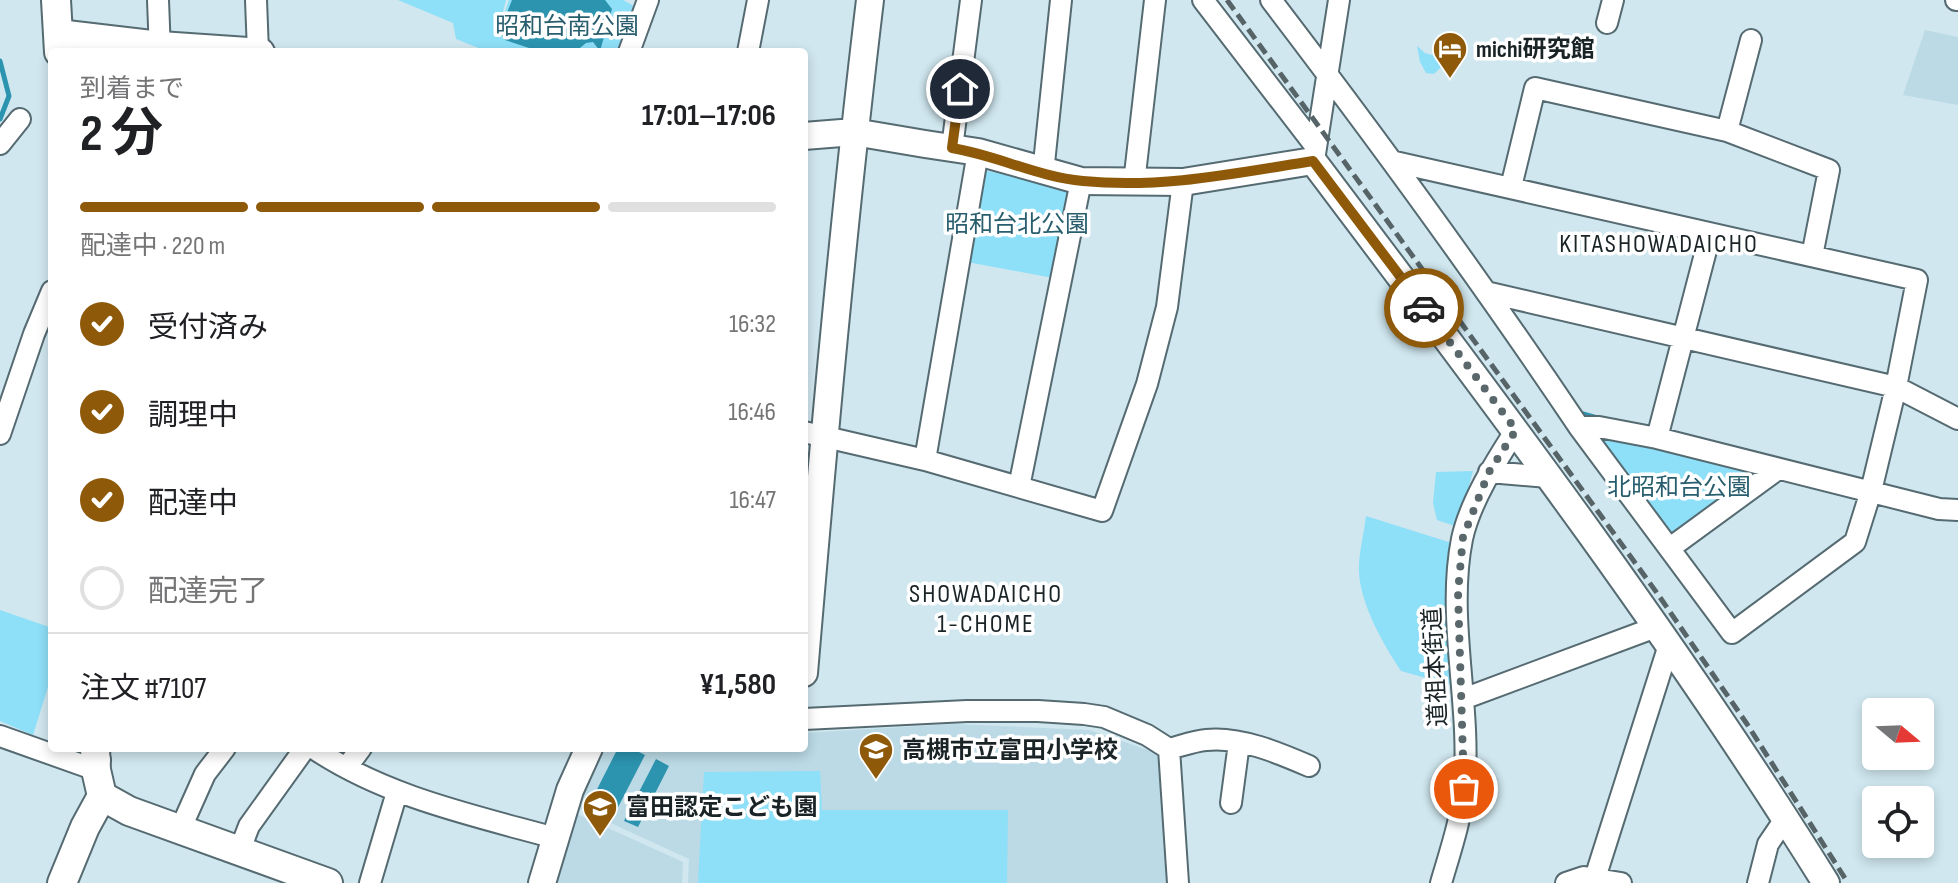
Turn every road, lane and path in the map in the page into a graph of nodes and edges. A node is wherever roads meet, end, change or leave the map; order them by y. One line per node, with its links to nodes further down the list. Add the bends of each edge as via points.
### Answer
1 (56, 0): 16 (main road)
2 (158, 0): 17 (street)
3 (256, 0): 18 (street)
4 (758, 0): 20 (street)
5 (870, 0): 24 (street)
6 (971, 0): 27 (street)
7 (1061, 0): 30 (street)
8 (1155, 0): 33 (street)
9 (1203, 0): 28 (street)
10 (1271, 0): 21 (street)
11 (1339, 0): 21 (street)
12 (1613, 0): 14 (street)
13 (644, 1): 19 (street)
14 (1607, 23)
15 (1751, 40): 23 (street)
16 (59, 43): 17 (street)
17 (160, 48)
18 (259, 48)
19 (630, 48)
20 (749, 48)
21 (1328, 75): 28 (street); 29 (street)
22 (20, 119): 26 (street)
23 (1727, 131): 34 (street, via 1535,88); 36 (street, via 1829,170)
24 (854, 132): 25 (street); 27 (street); 45 (street)
25 (808, 136)
26 (0, 144)
27 (965, 150): 30 (street); 47 (street)
28 (1315, 154): 32 (street); 44 (street)
29 (1395, 162): 34 (street); 37 (street)
30 (1043, 173): 31 (street)
31 (1081, 181): 33 (street); 51 (street)
32 (1183, 182): 33 (street); 51 (street, via 1167,307 1147,384 1102,511)
33 (1134, 183)
34 (1511, 187): 35 (street)
35 (1710, 235): 36 (street); 39 (street)
36 (1812, 256): 40 (street, via 1917,280)
37 (1490, 293): 39 (street); 42 (street)
38 (48, 301): 43 (street)
39 (1684, 338): 40 (street); 46 (street)
40 (1896, 387): 41 (street); 52 (street)
41 (1958, 419)
42 (1579, 427): 46 (street); 54 (street)
43 (1, 429)
44 (1516, 430): 49 (street, 道祖本街道); 50 (street)
45 (814, 433): 47 (street); 55 (street)
46 (1657, 438): 48 (street)
47 (925, 460): 51 (street)
48 (1778, 469): 52 (street); 54 (street)
49 (1489, 472): 50 (street); 57 (street, 道祖本街道, via 1462,542 1458,592)
50 (1548, 477): 56 (street)
51 (1019, 487)
52 (1871, 491): 53 (street); 54 (street, via 1855,542 1732,633)
53 (1958, 510)
54 (1670, 548)
55 (808, 577)
56 (1663, 636): 57 (street); 74 (street); 78 (street)
57 (1463, 699): 84 (street, 道祖本街道, via 1464,789)
58 (808, 719): 61 (street, via 967,711 1084,714 1104,717)
59 (0, 736): 62 (street)
60 (1239, 743): 61 (street, via 1207,740); 70 (street); 73 (street)
61 (1169, 749): 83 (street)
62 (48, 750)
63 (55, 752): 69 (street)
64 (222, 752): 75 (street, via 205,774)
65 (302, 752): 77 (street, via 249,826)
66 (319, 752): 71 (street)
67 (358, 752): 71 (street)
68 (587, 752): 76 (street)
69 (100, 765): 75 (main road, via 129,811); 79 (main road, via 85,827)
70 (1309, 766)
71 (347, 767): 72 (street)
72 (397, 792): 76 (street); 81 (street)
73 (1231, 803)
74 (1785, 819): 87 (street, via 1768,844); 88 (street)
75 (180, 830): 77 (main road)
76 (555, 838): 82 (street)
77 (239, 852): 80 (main road)
78 (1595, 878): 85 (street); 86 (street)
79 (62, 883)
80 (328, 883)
81 (370, 883)
82 (542, 883)
83 (1178, 883)
84 (1441, 883)
85 (1566, 883)
86 (1621, 883)
87 (1758, 883)
88 (1826, 883)

